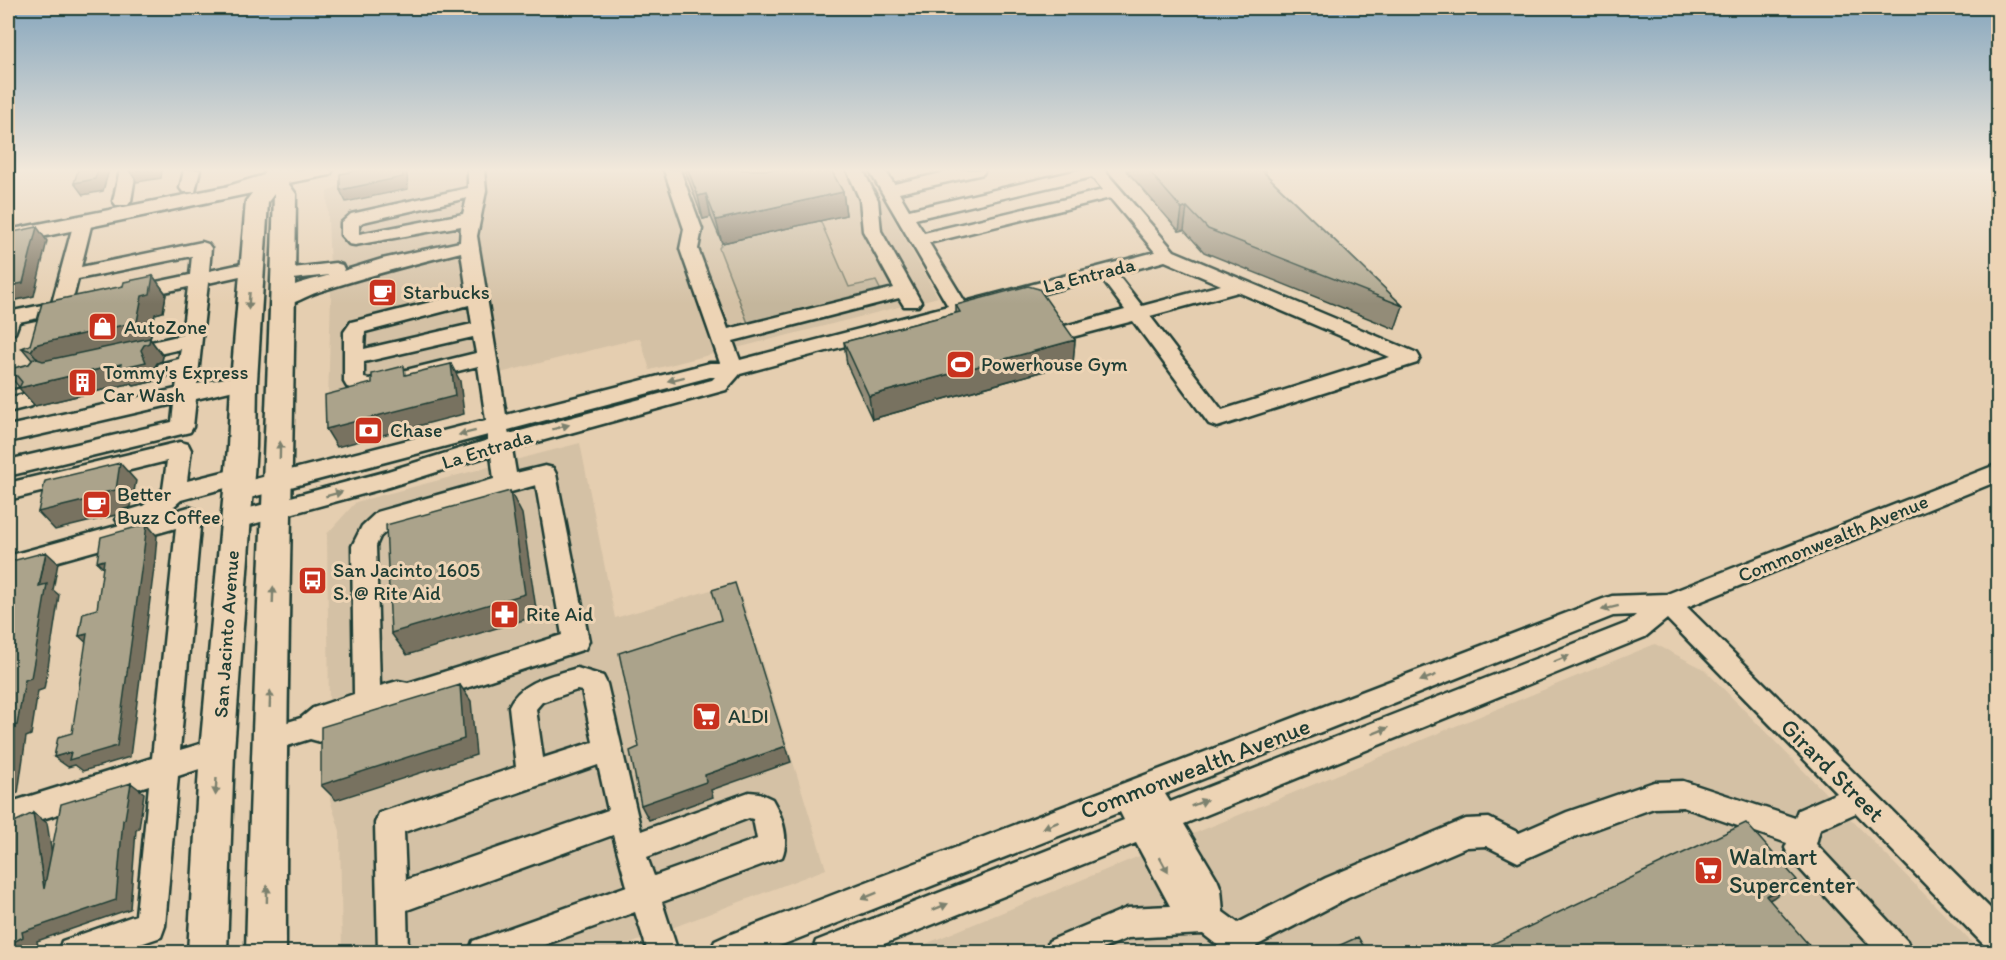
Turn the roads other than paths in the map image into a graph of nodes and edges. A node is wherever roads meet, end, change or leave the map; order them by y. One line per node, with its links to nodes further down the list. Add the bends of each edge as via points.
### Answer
1 (50, 215): 15 (main road)
2 (119, 215): 14 (main road)
3 (256, 215): 21 (main road, San Jacinto Avenue)
4 (284, 215): 23 (main road)
5 (371, 215): 13 (street, via 350,224 354,240)
6 (473, 215): 13 (street)
7 (688, 215): 37 (street, via 693,229 689,249)
8 (870, 215): 27 (street, via 872,231)
9 (909, 215): 12 (street)
10 (1022, 215): 17 (street)
11 (1134, 215): 19 (street)
12 (904, 216): 17 (street)
13 (472, 218): 18 (street)
14 (83, 222): 16 (main road); 24 (street)
15 (8, 223)
16 (8, 237)
17 (919, 240): 31 (street)
18 (470, 245): 20 (street); 28 (street)
19 (1167, 255): 22 (street, La Entrada); 26 (street)
20 (382, 265): 23 (street); 29 (street)
21 (251, 268): 25 (street); 46 (main road, San Jacinto Avenue, one-way to 46)
22 (1105, 271): 31 (street, La Entrada); 32 (street)
23 (283, 274): 29 (main road)
24 (69, 275): 25 (street, via 202,248); 30 (street)
25 (198, 279): 30 (street); 38 (street)
26 (1239, 286): 32 (street); 32 (street, via 1410,358 1217,419)
27 (905, 291): 33 (street); 37 (street)
28 (478, 297): 35 (street); 41 (street, via 358,327 354,332)
29 (282, 300): 58 (main road, one-way to 29)
30 (62, 307): 34 (street, via 10,318)
31 (959, 308): 33 (street, La Entrada)
32 (1138, 315): 36 (street)
33 (920, 319): 44 (street, La Entrada)
34 (8, 328)
35 (483, 328): 40 (street); 41 (street)
36 (1072, 331)
37 (721, 336): 44 (street)
38 (191, 340): 39 (street); 42 (street)
39 (113, 357)
40 (487, 357): 41 (street, via 369,386 354,382); 51 (street)
41 (354, 358)
42 (189, 363): 43 (street); 48 (street)
43 (166, 369)
44 (733, 369): 51 (street, La Entrada, via 719,385)
45 (37, 375): 47 (street)
46 (244, 381): 48 (street); 59 (main road, San Jacinto Avenue)
47 (8, 382)
48 (186, 393): 49 (street); 50 (street)
49 (182, 427): 52 (street); 53 (street)
50 (8, 434)
51 (499, 434): 55 (street); 58 (street, La Entrada, via 390,478)
52 (180, 450): 56 (street); 57 (street)
53 (8, 468)
54 (1998, 472): 62 (street, Commonwealth Avenue)
55 (506, 484): 63 (street, via 545,474); 66 (street, via 385,518 370,532 364,546)
56 (8, 491)
57 (174, 493): 59 (street, La Entrada); 60 (street, via 150,513)
58 (278, 495): 59 (street, La Entrada); 68 (main road, one-way to 58)
59 (237, 496): 70 (main road, San Jacinto Avenue)
60 (8, 549)
61 (8, 565): 71 (street, via 189,516)
62 (1668, 604): 73 (street, Commonwealth Avenue, one-way to 73, via 1612,606); 74 (street, Girard Street); 77 (street, Commonwealth Avenue, one-way to 62, via 1636,630)
63 (576, 641): 64 (street); 65 (street)
64 (586, 680): 69 (street, via 594,684); 72 (street, via 577,679 533,694 522,706)
65 (408, 695): 66 (street, via 398,692); 67 (street, via 400,704 321,730)
66 (367, 702): 67 (street, via 322,716)
67 (310, 727): 68 (street)
68 (268, 740): 87 (main road, one-way to 68)
69 (610, 749): 72 (street); 76 (street)
70 (217, 751): 71 (street); 86 (main road, San Jacinto Avenue, one-way to 86)
71 (165, 767): 75 (street); 85 (street, via 150,926)
72 (531, 776): 81 (street, via 389,823)
73 (1136, 791): 77 (street); 91 (street, Commonwealth Avenue, one-way to 91)
74 (1860, 797): 78 (street, via 1808,820); 83 (street, Girard Street)
75 (8, 816)
76 (624, 818): 79 (street); 81 (street)
77 (1153, 821): 82 (street, via 1184,902); 92 (street, Commonwealth Avenue, one-way to 77)
78 (1804, 835): 84 (street, via 1683,794 1654,795 1567,825 1518,848 1489,832 1466,833 1337,888); 94 (street, via 1800,848)
79 (631, 849): 80 (street); 80 (street, via 757,805 762,808 773,838 772,847 766,850)
80 (644, 893): 89 (street); 90 (street)
81 (392, 900): 88 (street)
82 (1208, 919): 84 (street); 93 (street, via 1127,923)
83 (1998, 937)
84 (1240, 946)
85 (73, 952)
86 (207, 952)
87 (266, 952)
88 (393, 952)
89 (484, 952)
90 (663, 952)
91 (726, 952)
92 (827, 952)
93 (1060, 952)
94 (1896, 952)

